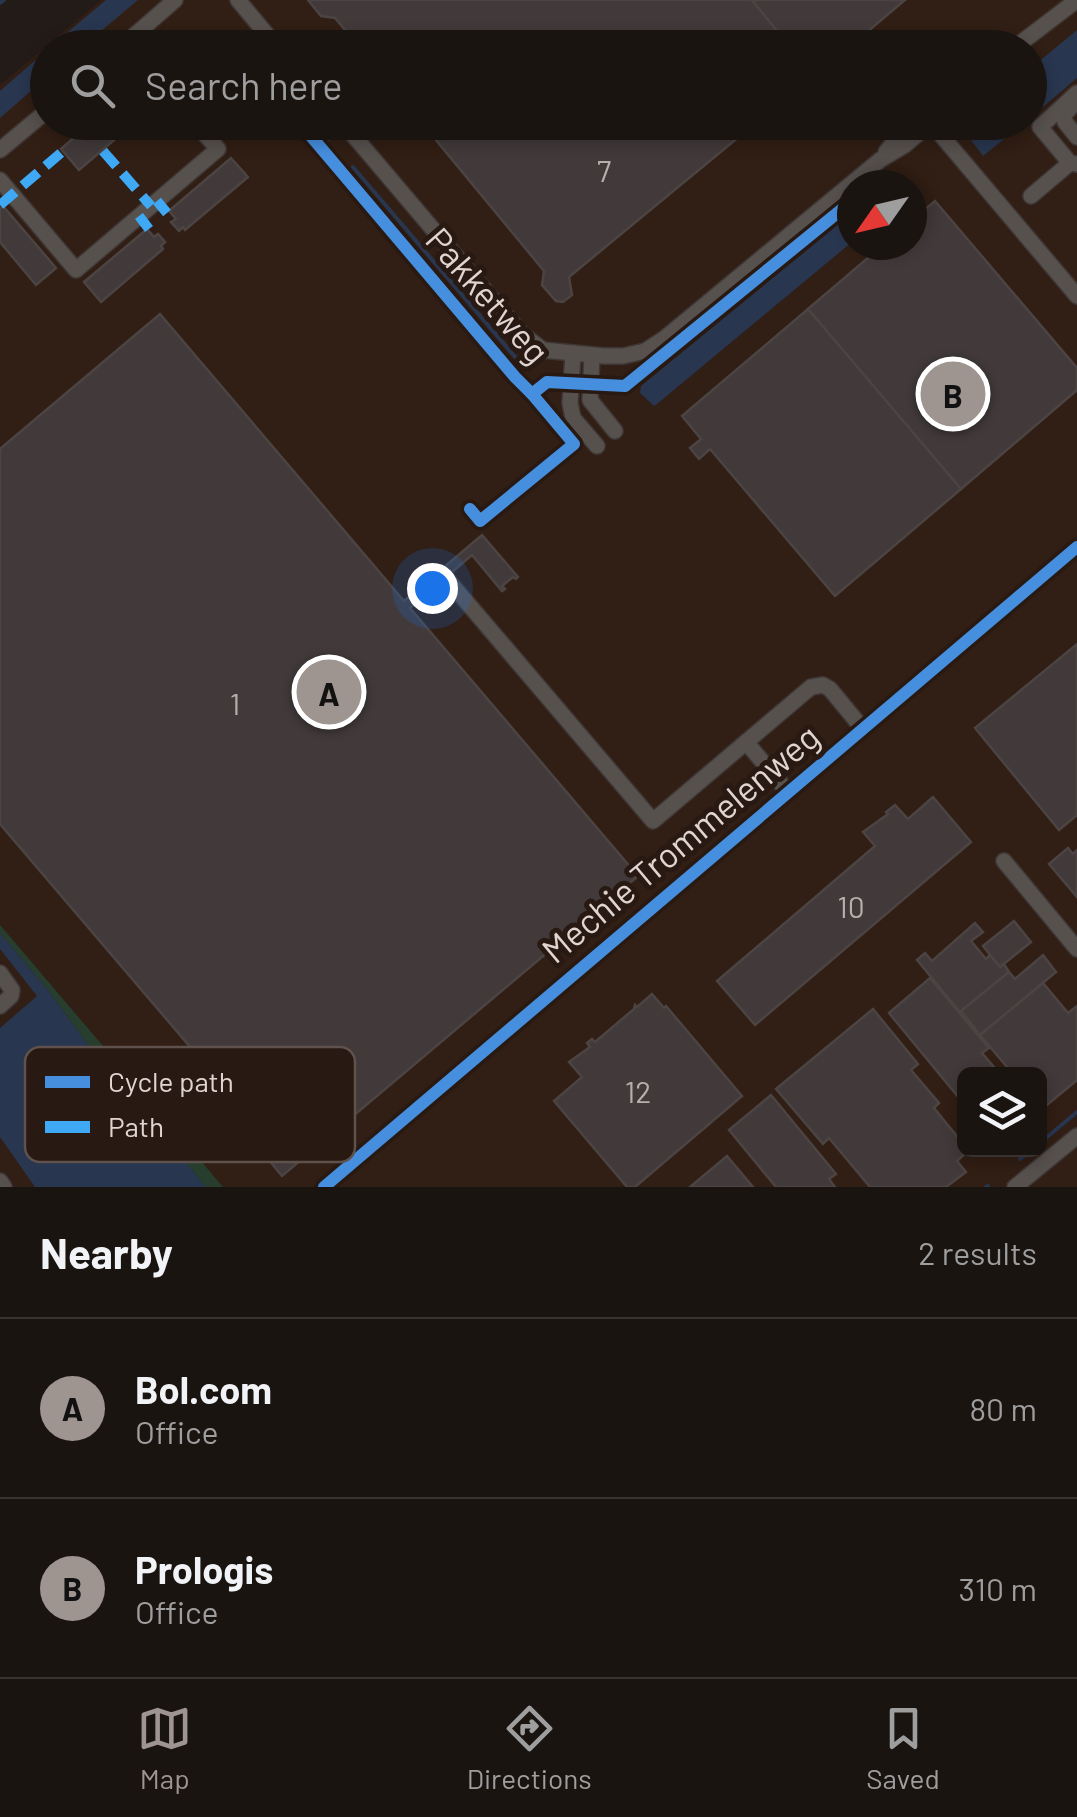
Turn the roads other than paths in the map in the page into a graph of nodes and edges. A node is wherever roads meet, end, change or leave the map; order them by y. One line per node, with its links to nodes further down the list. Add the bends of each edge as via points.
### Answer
1 (175, 0): 4 (street)
2 (238, 0): 5 (street)
3 (1077, 0): 6 (street)
4 (142, 30)
5 (263, 30)
6 (1038, 30)
7 (1077, 93): 10 (street)
8 (1077, 102): 14 (street, via 1063,116)
9 (1077, 110): 12 (street)
10 (1047, 121)
11 (30, 125): 20 (street)
12 (1077, 126)
13 (1047, 135): 22 (street)
14 (1077, 137)
15 (210, 140): 23 (street, via 218,149 76,270)
16 (357, 140): 26 (street, Pakketweg, via 521,332 543,350)
17 (896, 140): 21 (street)
18 (912, 140): 21 (street)
19 (945, 140): 25 (street)
20 (0, 150)
21 (880, 160): 27 (street, Pakketweg, via 646,352)
22 (1074, 164): 24 (street)
23 (0, 180)
24 (1031, 196)
25 (1077, 296)
26 (572, 353): 27 (street, Pakketweg); 27 (street, via 570,403 605,439 590,390)
27 (592, 355)
28 (1077, 548): 30 (street, Mechie Trommelenweg)
29 (446, 579): 31 (street, via 653,821)
30 (863, 729): 31 (street, via 818,684); 32 (street, Mechie Trommelenweg)
31 (746, 742): 32 (street)
32 (788, 792): 38 (street, Mechie Trommelenweg)
33 (1004, 861): 34 (street)
34 (1077, 950)
35 (0, 973): 36 (street, via 12,990)
36 (0, 1006)
37 (1077, 1136): 43 (street)
38 (355, 1161)
39 (353, 1162): 42 (street, Mechie Trommelenweg)
40 (0, 1180): 41 (street)
41 (4, 1187)
42 (324, 1187)
43 (1015, 1187)

